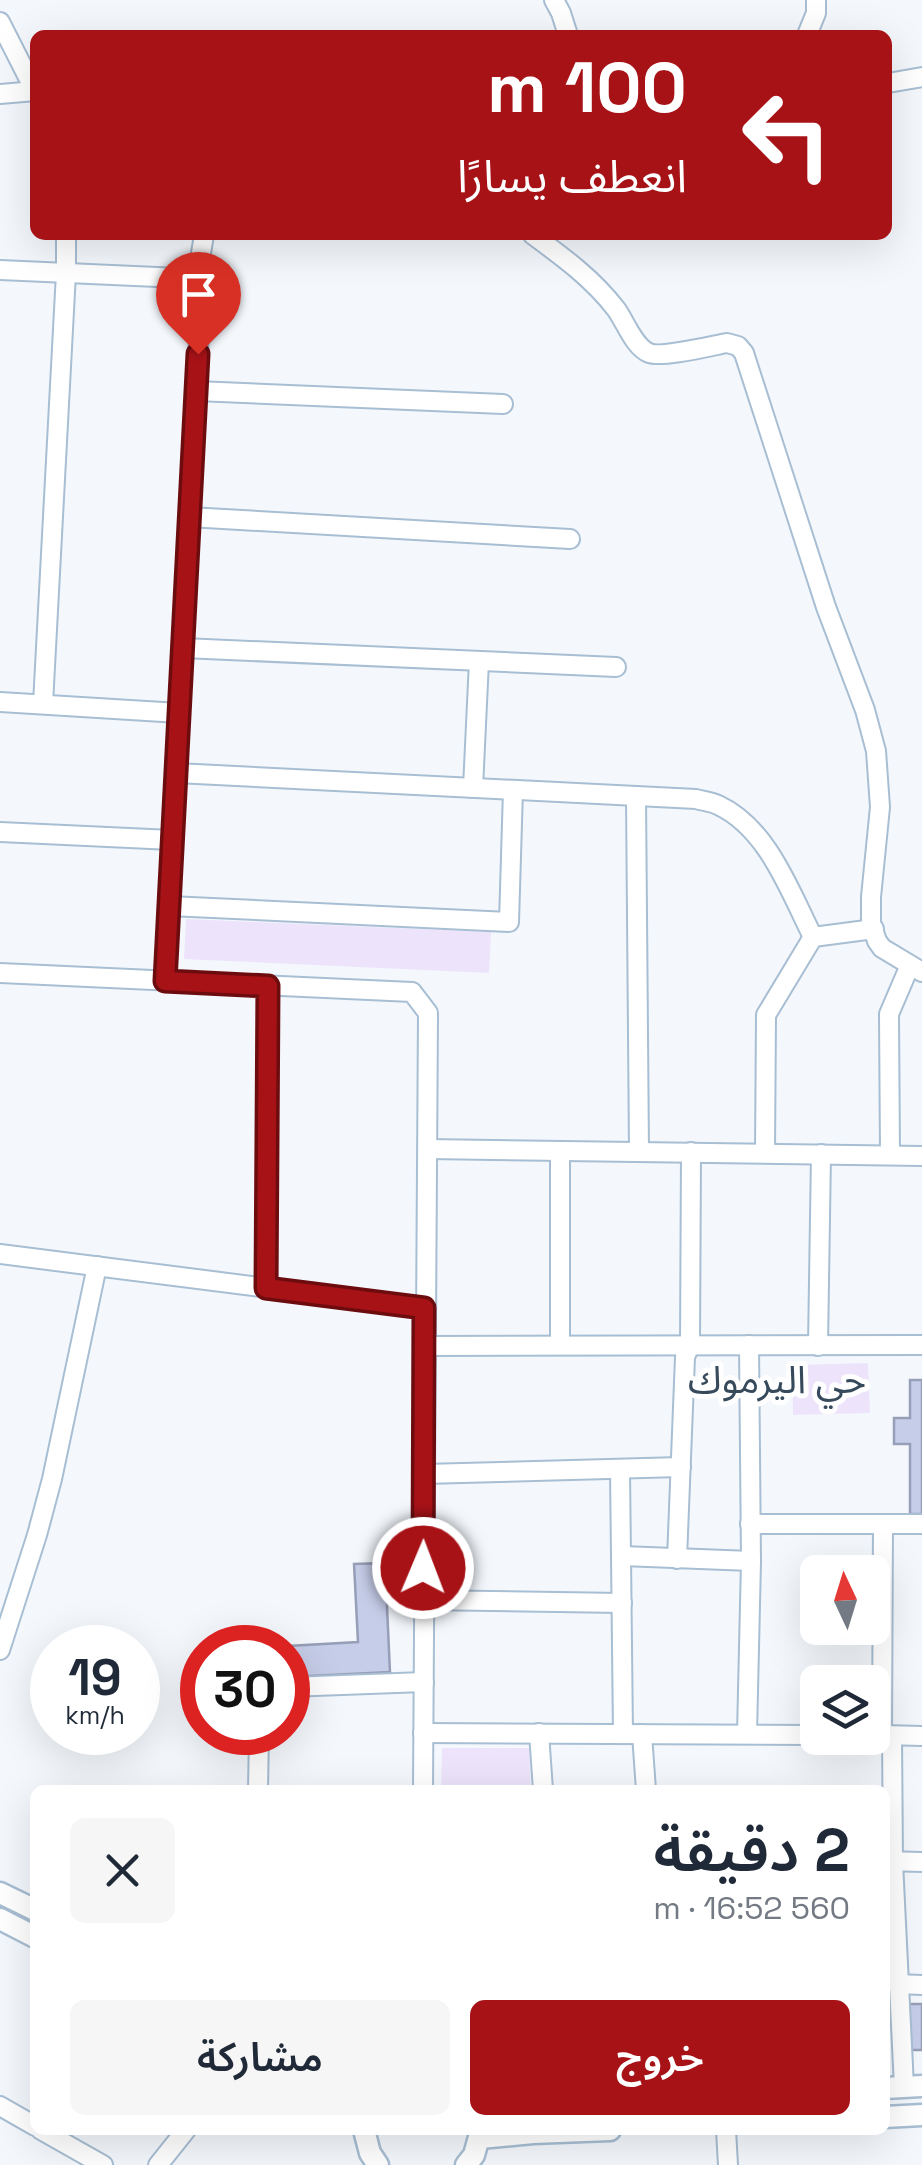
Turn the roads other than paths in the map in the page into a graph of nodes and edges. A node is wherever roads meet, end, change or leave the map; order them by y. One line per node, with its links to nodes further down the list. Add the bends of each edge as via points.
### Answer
1 (554, 0): 4 (street)
2 (816, 0): 5 (street)
3 (0, 22): 7 (street)
4 (567, 30)
5 (810, 30)
6 (922, 76): 8 (street)
7 (30, 81)
8 (892, 82)
9 (30, 91): 10 (street)
10 (0, 94)
11 (66, 240): 15 (street)
12 (203, 240): 16 (street)
13 (540, 240): 34 (street, via 601,291 643,350 660,355 728,344 744,353 872,730 880,788)
14 (0, 270): 15 (street)
15 (66, 273): 16 (street); 25 (street)
16 (202, 280): 17 (street)
17 (196, 390): 18 (street); 19 (street)
18 (503, 404)
19 (189, 517): 20 (street); 21 (street)
20 (570, 539)
21 (182, 648): 22 (street); 26 (street)
22 (479, 661): 23 (street); 28 (street)
23 (616, 667)
24 (0, 702): 25 (street)
25 (43, 704): 26 (street)
26 (179, 712): 27 (street)
27 (176, 773): 28 (street); 32 (street)
28 (473, 788): 29 (street)
29 (513, 790): 30 (street); 33 (street, via 509,922)
30 (636, 796): 35 (street, via 696,799 736,816 773,860); 42 (street)
31 (0, 832): 32 (street)
32 (172, 840): 33 (street)
33 (169, 906): 38 (street)
34 (874, 929): 35 (street); 36 (street, via 882,948)
35 (813, 937): 44 (street, via 766,1015)
36 (916, 968): 46 (street, via 890,1014)
37 (0, 973): 38 (street)
38 (165, 981): 39 (street)
39 (268, 986): 40 (street, via 412,992 428,1014); 50 (street)
40 (428, 1149): 41 (street); 51 (street)
41 (560, 1150): 42 (street); 52 (street)
42 (640, 1152): 43 (street)
43 (691, 1152): 44 (street); 53 (street)
44 (765, 1153): 45 (street)
45 (821, 1154): 46 (street); 57 (street)
46 (890, 1155): 47 (street)
47 (922, 1156)
48 (0, 1254): 49 (street)
49 (96, 1266): 50 (street); 69 (street, via 52,1480)
50 (266, 1288): 51 (street)
51 (424, 1308): 56 (street)
52 (560, 1345): 53 (street); 56 (street)
53 (690, 1345): 54 (street); 58 (street)
54 (749, 1345): 57 (street); 61 (street)
55 (922, 1345): 57 (street)
56 (424, 1346): 60 (street)
57 (818, 1346)
58 (680, 1467): 59 (street); 65 (street)
59 (620, 1469): 60 (street); 64 (street)
60 (424, 1474): 67 (street)
61 (750, 1524): 62 (street); 66 (street)
62 (883, 1524): 63 (street); 70 (street)
63 (922, 1524)
64 (622, 1556): 65 (street); 68 (street)
65 (677, 1558): 66 (street)
66 (751, 1562): 76 (street)
67 (423, 1600): 68 (street); 71 (street)
68 (622, 1603): 75 (street)
69 (0, 1650)
70 (882, 1665)
71 (424, 1682): 72 (street); 73 (street)
72 (310, 1686)
73 (423, 1732): 74 (street); 83 (street)
74 (539, 1733): 75 (street); 84 (street)
75 (633, 1734): 76 (street); 85 (street)
76 (747, 1734): 77 (street)
77 (800, 1735)
78 (890, 1735): 79 (street)
79 (922, 1736)
80 (258, 1755): 82 (street)
81 (883, 1755): 86 (street)
82 (258, 1785)
83 (423, 1785)
84 (542, 1785)
85 (645, 1785)
86 (885, 1785)
87 (890, 1862): 88 (street)
88 (922, 1862)
89 (890, 1877): 94 (street)
90 (0, 1893): 91 (street)
91 (30, 1908)
92 (0, 1920): 93 (street)
93 (30, 1935)
94 (897, 1984): 95 (street); 96 (street)
95 (922, 1984)
96 (904, 2087)
97 (0, 2106): 100 (street)
98 (922, 2114): 99 (street)
99 (890, 2117)
100 (30, 2123)
101 (50, 2135): 107 (street)
102 (182, 2135): 108 (street)
103 (365, 2135): 106 (street)
104 (481, 2135): 109 (street)
105 (726, 2135): 110 (street)
106 (372, 2161)
107 (102, 2165)
108 (158, 2165)
109 (466, 2165)
110 (728, 2165)

